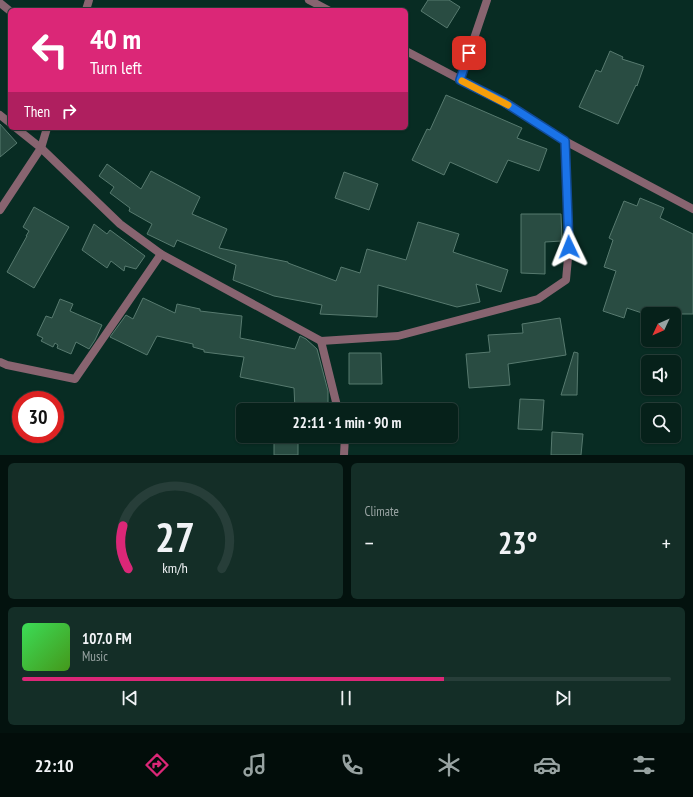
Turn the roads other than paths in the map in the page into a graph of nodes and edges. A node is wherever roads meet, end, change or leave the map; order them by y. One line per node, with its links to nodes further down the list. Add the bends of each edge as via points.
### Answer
1 (309, 0): 4 (street)
2 (488, 0): 7 (street)
3 (0, 3): 5 (street)
4 (324, 8)
5 (8, 9)
6 (408, 52): 7 (street)
7 (460, 80): 12 (street, via 504,102)
8 (0, 115): 9 (street)
9 (8, 121)
10 (18, 130): 13 (street)
11 (46, 130): 13 (street)
12 (565, 141): 14 (street); 17 (street, via 569,247 566,280 538,299 398,336)
13 (41, 148): 15 (street); 16 (street, via 120,224)
14 (693, 209)
15 (0, 210)
16 (161, 254): 17 (street); 18 (street, via 75,379)
17 (321, 341): 19 (street)
18 (0, 362)
19 (336, 403)
20 (345, 443): 21 (street)
21 (344, 455)

